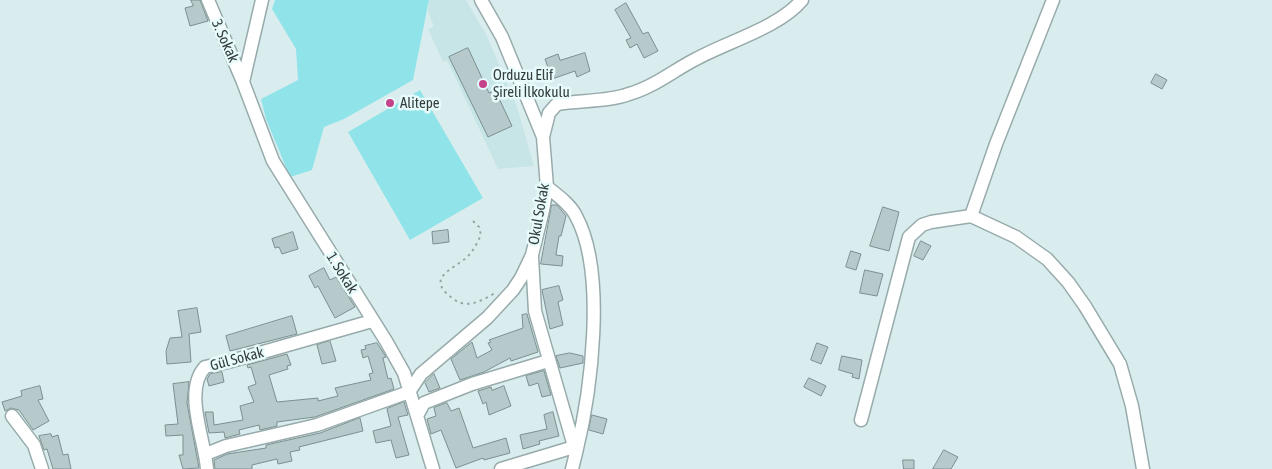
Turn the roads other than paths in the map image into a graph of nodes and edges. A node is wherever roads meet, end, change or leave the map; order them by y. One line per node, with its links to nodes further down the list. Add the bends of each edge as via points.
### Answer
1 (208, 0): 6 (street, 3. Sokak)
2 (262, 0): 6 (street)
3 (481, 0): 7 (street, Okul Sokak, via 502,38)
4 (802, 0): 7 (street, via 778,20 699,57 642,90 628,95 557,104 549,113)
5 (1053, 0): 9 (street)
6 (243, 82): 11 (street, 1. Sokak, via 273,161)
7 (543, 137): 8 (street, Okul Sokak)
8 (547, 187): 10 (street, Okul Sokak); 17 (street, via 576,214 589,251 592,276 594,309 585,412)
9 (971, 216): 16 (street, via 931,222 909,236); 24 (street, via 1016,237 1047,260 1085,306 1120,364 1132,406)
10 (532, 255): 12 (street, via 535,310); 13 (street, Okul Sokak, via 513,290 487,318 421,374)
11 (372, 321): 13 (street, 1. Sokak, via 401,367); 18 (street, Gül Sokak, via 204,367 196,382 195,400)
12 (548, 361): 15 (street, via 472,384 424,403); 17 (street)
13 (409, 392): 15 (street, 1. Sokak); 18 (street, via 318,425 226,446)
14 (12, 416): 20 (street, via 34,445)
15 (418, 416): 19 (street, 1. Sokak)
16 (861, 420)
17 (575, 450): 22 (street); 23 (street)
18 (206, 454): 21 (street, Gül Sokak)
19 (433, 468)
20 (42, 469)
21 (207, 469)
22 (501, 469)
23 (572, 469)
24 (1143, 469)

